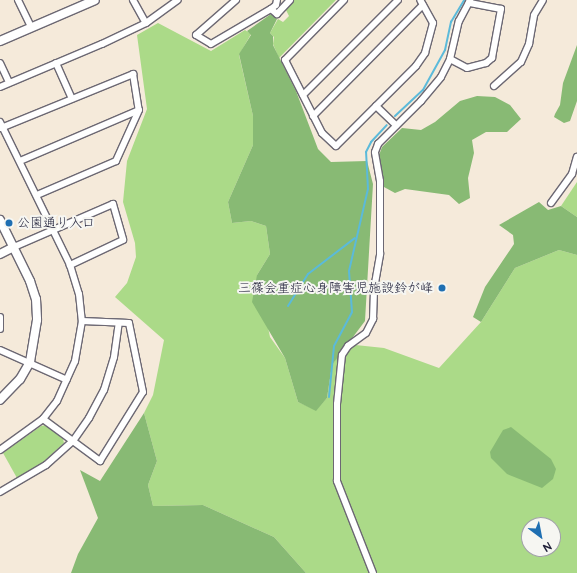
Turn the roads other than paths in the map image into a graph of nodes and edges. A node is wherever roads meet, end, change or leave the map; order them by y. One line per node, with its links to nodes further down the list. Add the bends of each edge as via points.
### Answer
1 (18, 0): 15 (street)
2 (95, 0): 15 (street)
3 (133, 0): 14 (street)
4 (178, 0): 14 (street)
5 (236, 0): 13 (street, via 196,35 211,44)
6 (277, 0): 13 (street)
7 (290, 0): 13 (street, via 277,14)
8 (344, 0): 23 (street, via 285,60)
9 (398, 0): 23 (street)
10 (543, 0): 22 (street, via 534,15 529,44 520,62)
11 (422, 2): 25 (street, via 433,23 425,53 416,66); 27 (street)
12 (469, 2): 17 (street, via 459,21); 17 (street, via 501,9 492,58 486,63 466,68)
13 (271, 9)
14 (146, 23): 19 (street)
15 (31, 27): 16 (street)
16 (0, 41)
17 (450, 59): 28 (street, via 435,85)
18 (0, 63): 20 (street)
19 (56, 63): 20 (street); 24 (street)
20 (9, 82): 21 (street)
21 (0, 86)
22 (494, 86)
23 (303, 95): 27 (street)
24 (72, 99): 26 (street, via 133,74); 29 (street)
25 (376, 106): 27 (street, via 336,146 322,133); 28 (street)
26 (139, 110): 31 (street); 32 (street, via 116,161)
27 (313, 116)
28 (396, 125): 51 (street, via 378,144 375,152 380,181 380,246 373,319 366,333 348,346 342,355 337,404 337,481)
29 (1, 126): 31 (street)
30 (577, 157): 33 (street, via 572,174)
31 (20, 161): 32 (street)
32 (37, 195): 35 (street)
33 (551, 203)
34 (0, 220): 36 (street)
35 (54, 230): 36 (street); 38 (street); 38 (street, via 113,204 123,240)
36 (14, 247): 37 (street); 44 (street, via 36,299 37,320)
37 (0, 254)
38 (70, 265): 40 (street, via 79,294)
39 (0, 317): 42 (street)
40 (82, 321): 41 (street); 45 (street, via 75,361)
41 (118, 323): 48 (street, via 114,357 104,390); 48 (street, via 129,323 143,392 100,461)
42 (0, 329)
43 (0, 350): 44 (street)
44 (30, 362): 45 (street); 46 (street, via 20,379)
45 (67, 380): 47 (street, via 57,401)
46 (0, 400)
47 (43, 419): 48 (street); 49 (street)
48 (73, 441): 50 (street, via 46,465)
49 (0, 450)
50 (0, 492)
51 (373, 573)

